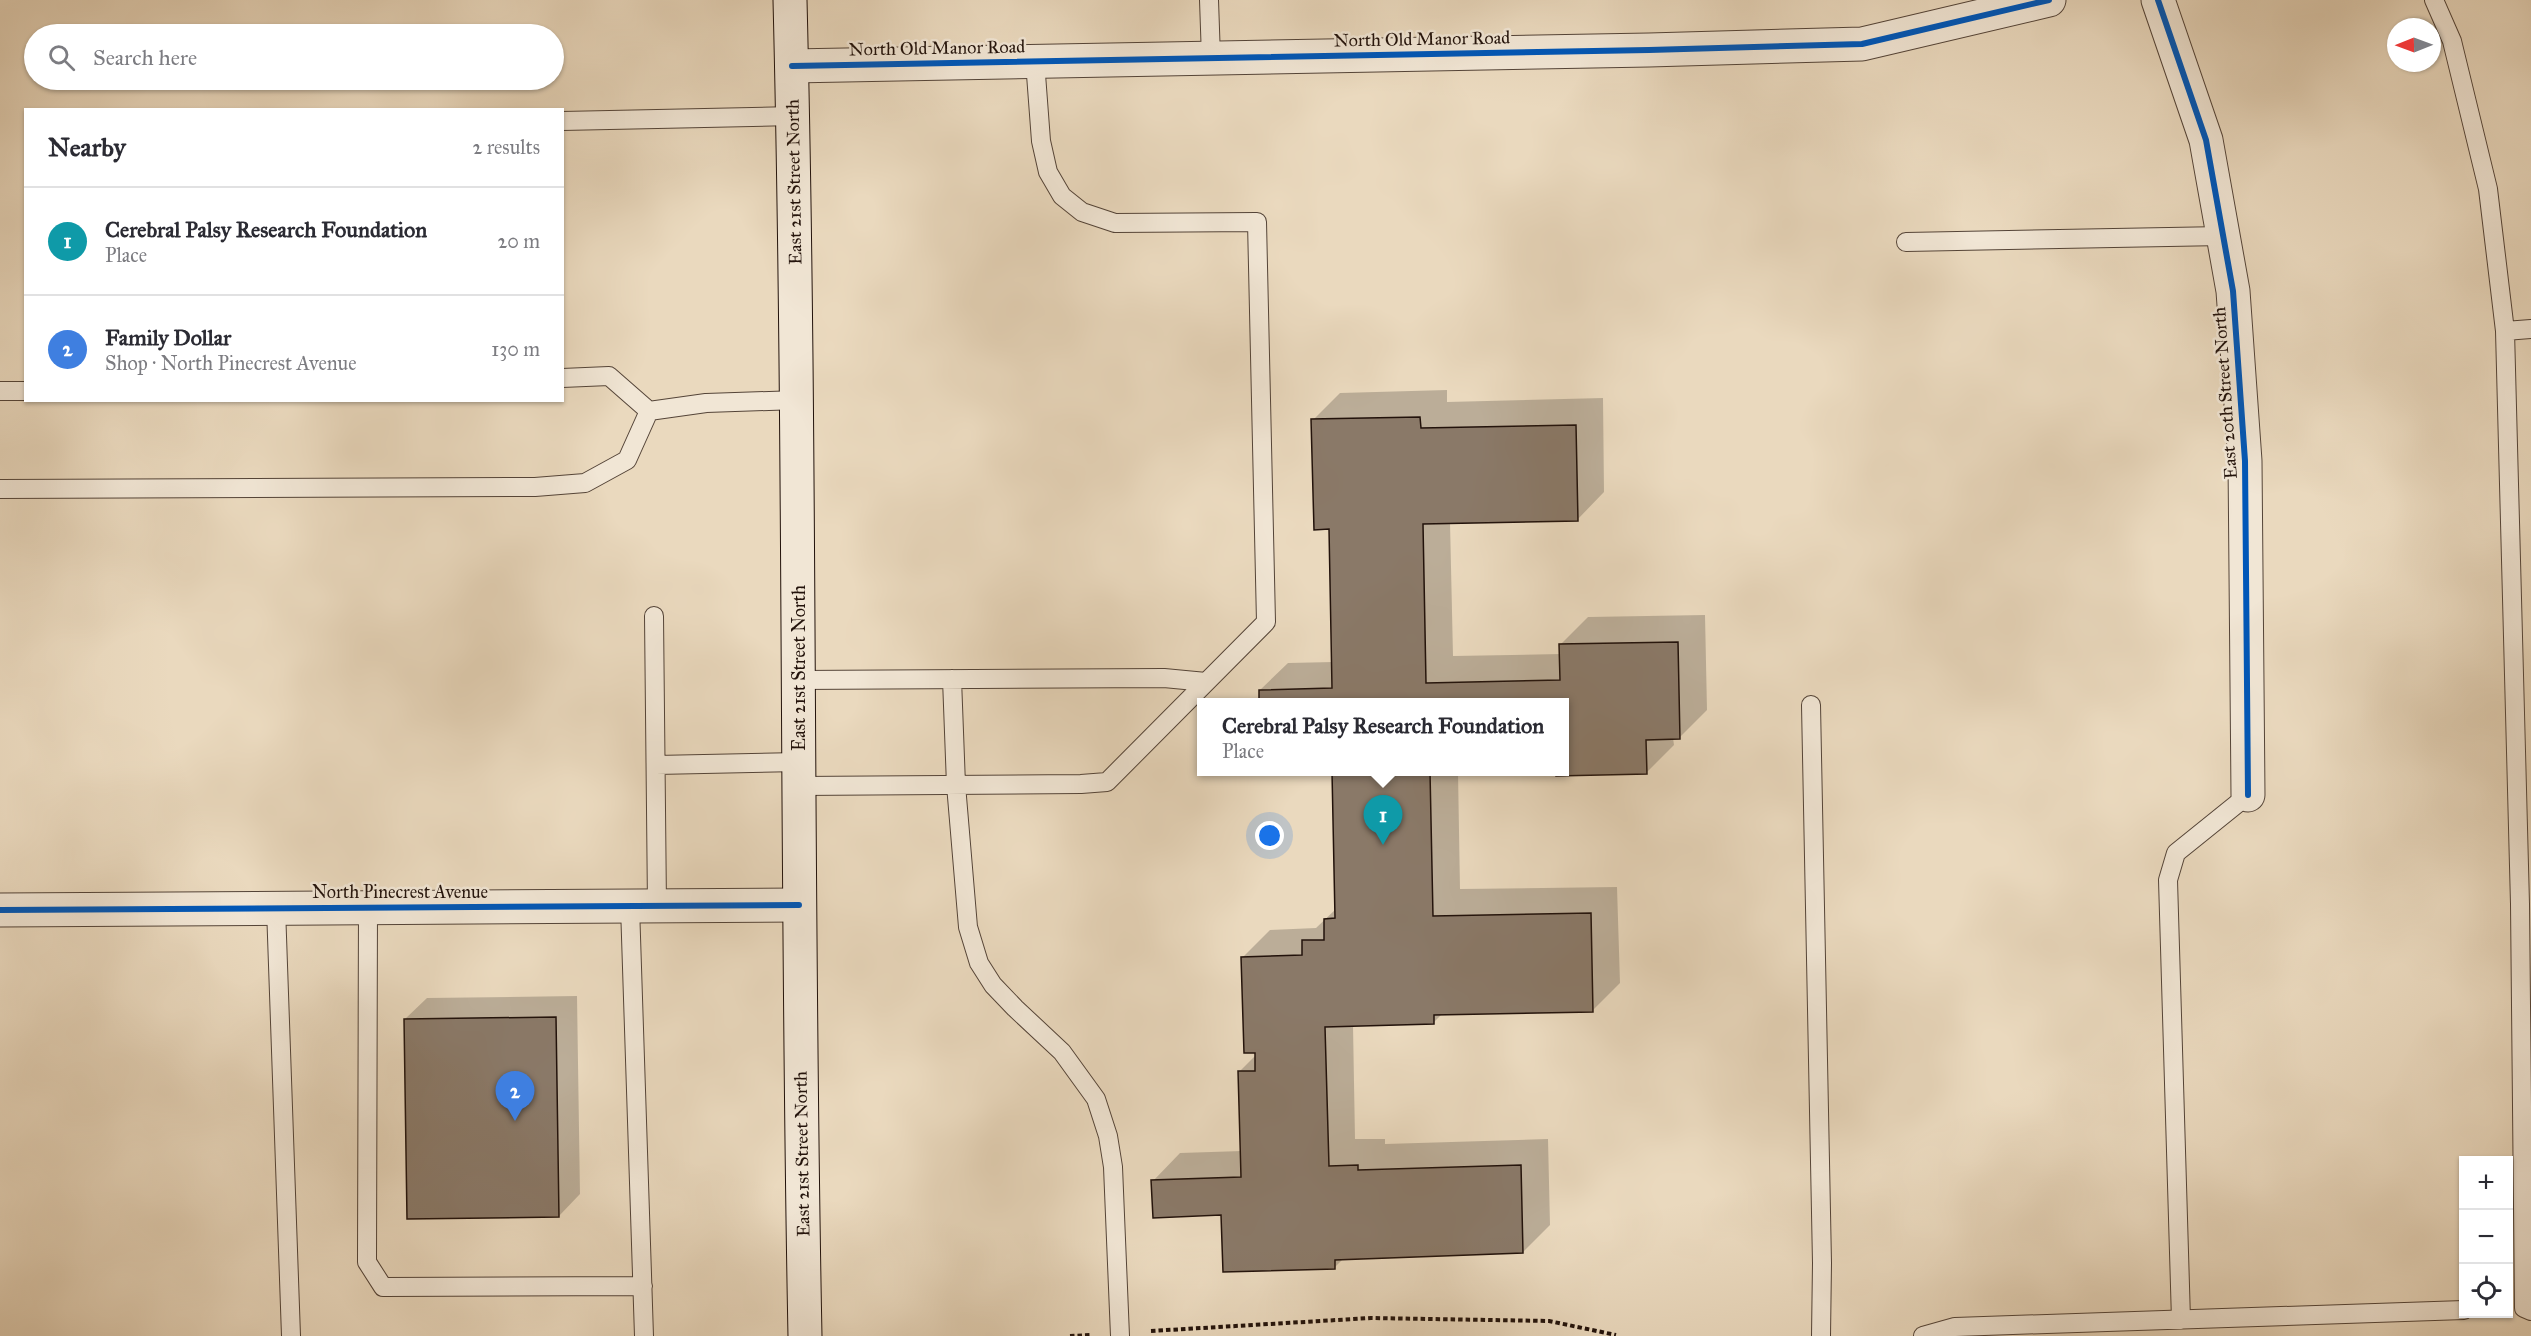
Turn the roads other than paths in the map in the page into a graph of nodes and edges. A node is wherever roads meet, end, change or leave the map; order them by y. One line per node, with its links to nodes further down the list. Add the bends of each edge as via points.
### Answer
1 (790, 0): 8 (street, East 21st Street North)
2 (1209, 0): 6 (lane)
3 (2049, 0): 6 (street, North Old Manor Road, via 1862,44)
4 (2158, 0): 11 (street, East 20th Street North, via 2206,140)
5 (2434, 0): 14 (lane, via 2452,42 2488,189)
6 (1211, 58): 7 (street, North Old Manor Road)
7 (1035, 61): 8 (street, North Old Manor Road); 24 (lane, via 1041,141 1048,172 1062,196 1082,212 1115,223 1257,222 1266,622)
8 (792, 66): 9 (street, East 21st Street North)
9 (793, 116): 10 (lane); 18 (street, East 21st Street North)
10 (564, 121)
11 (2223, 236): 12 (lane); 29 (street, East 20th Street North, via 2234,291 2245,461)
12 (1906, 242)
13 (2531, 329): 14 (lane)
14 (2505, 331): 30 (lane)
15 (564, 378): 19 (lane, via 609,376)
16 (0, 391): 17 (lane)
17 (24, 391)
18 (798, 400): 19 (lane, via 706,403); 23 (street, East 21st Street North)
19 (649, 411): 20 (lane, via 627,460 585,483 535,487)
20 (0, 489)
21 (654, 616): 26 (lane)
22 (952, 679): 23 (lane); 24 (lane, via 1164,678); 28 (lane)
23 (798, 680): 27 (street, East 21st Street North)
24 (1206, 682): 28 (lane, via 1107,782)
25 (1811, 705): 44 (lane)
26 (656, 765): 27 (lane); 32 (lane)
27 (799, 774): 28 (lane); 31 (street, East 21st Street North)
28 (956, 785): 40 (lane, via 968,927 979,963 993,985 1062,1052 1096,1099 1108,1136 1113,1167)
29 (2248, 795): 39 (lane, via 2176,853 2168,880)
30 (2525, 904): 37 (lane)
31 (800, 905): 32 (street, North Pinecrest Avenue); 43 (street, East 21st Street North)
32 (643, 906): 33 (street, North Pinecrest Avenue); 36 (lane)
33 (368, 907): 34 (street, North Pinecrest Avenue); 36 (lane, via 367,1262 383,1287)
34 (276, 908): 35 (street, North Pinecrest Avenue); 41 (lane)
35 (0, 910)
36 (642, 1286): 42 (lane)
37 (2521, 1309)
38 (2459, 1310): 39 (lane)
39 (2181, 1320): 45 (lane, via 1955,1327)
40 (1120, 1334)
41 (291, 1336)
42 (644, 1336)
43 (805, 1336)
44 (1821, 1336)
45 (1923, 1336)

